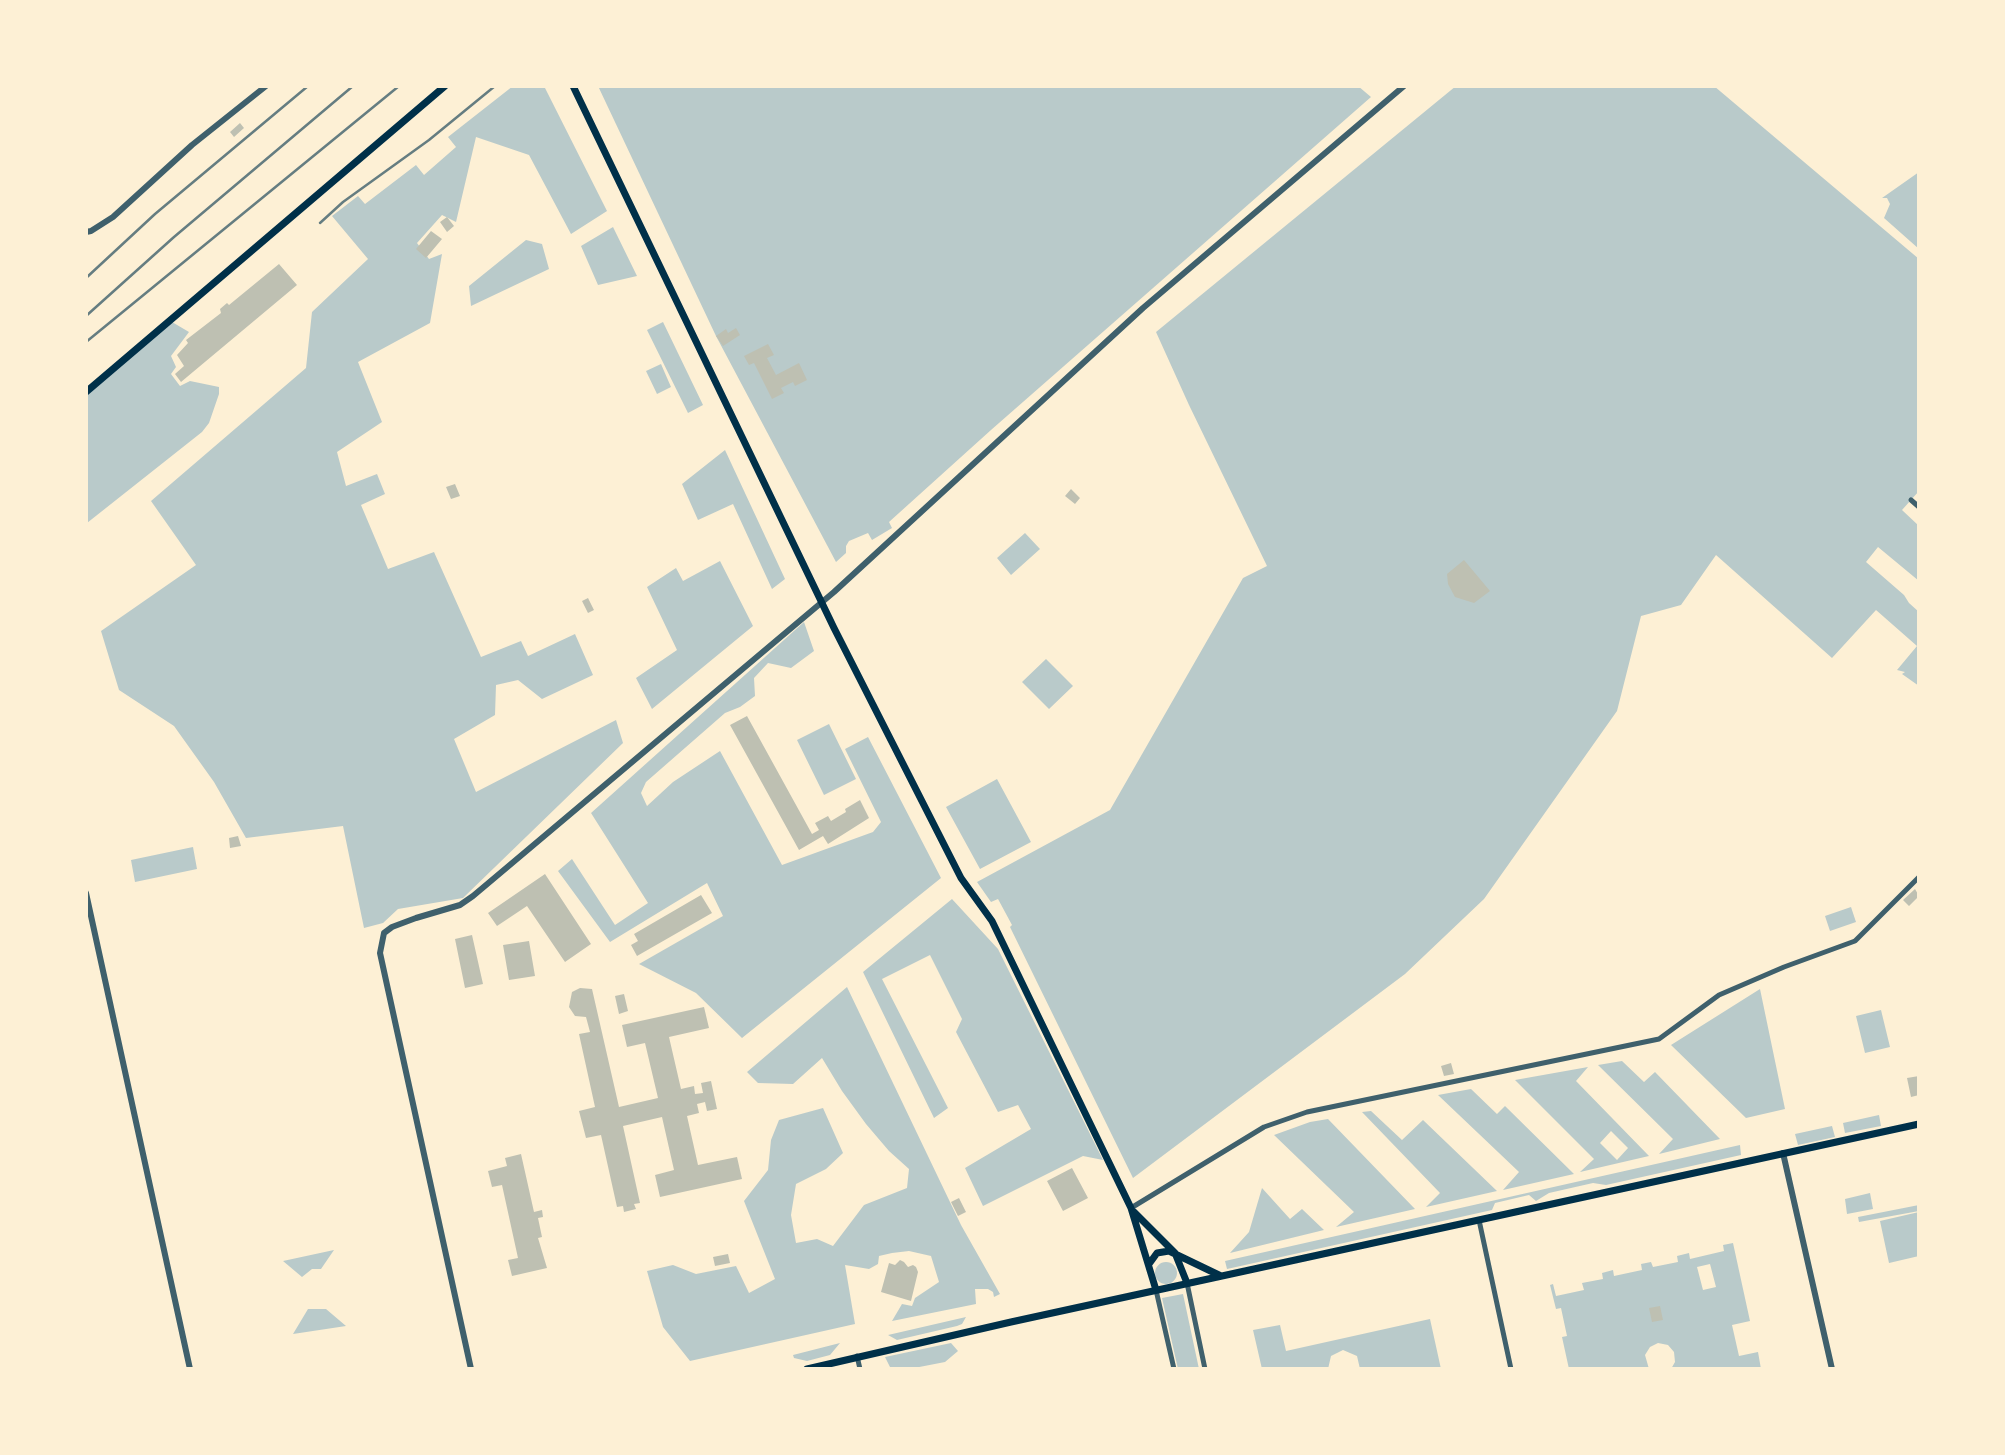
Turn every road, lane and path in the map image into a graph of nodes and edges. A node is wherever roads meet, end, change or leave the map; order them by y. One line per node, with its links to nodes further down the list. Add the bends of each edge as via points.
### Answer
1 (266, 86): 5 (street, via 113,217)
2 (445, 86): 6 (main road)
3 (573, 86): 9 (main road)
4 (1404, 86): 9 (street, via 1143,309)
5 (88, 231)
6 (86, 392)
7 (1911, 500): 8 (street)
8 (1919, 507)
9 (821, 602): 14 (main road, via 961,878 992,921); 23 (street, via 473,896 384,933 380,953)
10 (1919, 877): 14 (street, via 1856,941 1719,995 1659,1039 1307,1112 1264,1126)
11 (86, 894): 22 (street)
12 (1919, 1124): 13 (main road)
13 (1783, 1153): 15 (main road); 29 (street)
14 (1132, 1209): 16 (main road); 17 (main road)
15 (1479, 1220): 18 (main road); 28 (street)
16 (1175, 1253): 17 (main road, via 1157,1253); 18 (main road); 19 (main road)
17 (1149, 1264): 20 (main road)
18 (1221, 1276): 19 (main road)
19 (1187, 1283): 20 (main road); 27 (street)
20 (1156, 1290): 21 (main road); 26 (street)
21 (857, 1356): 24 (main road); 25 (street)
22 (190, 1369)
23 (471, 1369)
24 (807, 1369)
25 (860, 1369)
26 (1174, 1369)
27 (1205, 1369)
28 (1511, 1369)
29 (1832, 1369)

